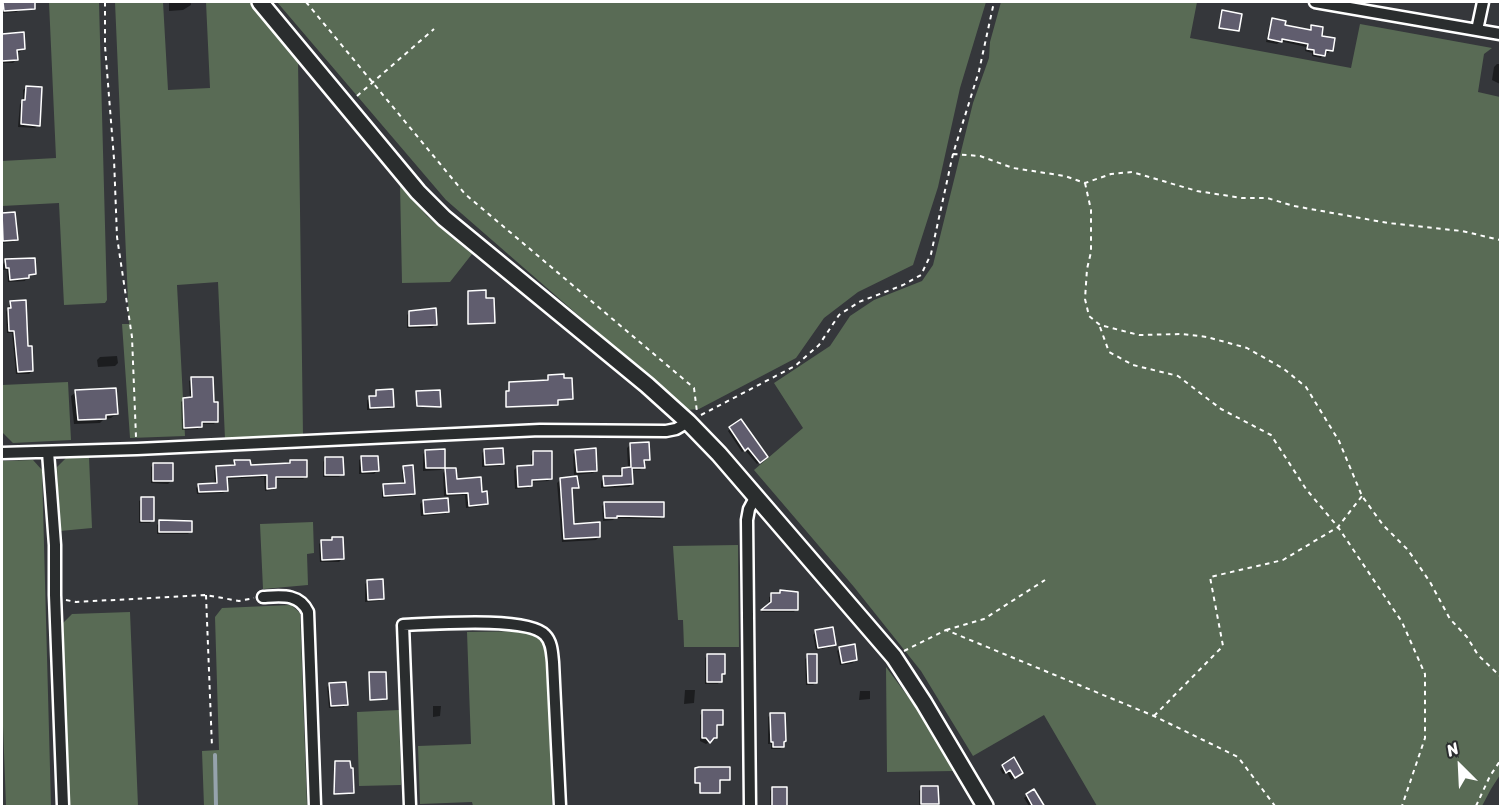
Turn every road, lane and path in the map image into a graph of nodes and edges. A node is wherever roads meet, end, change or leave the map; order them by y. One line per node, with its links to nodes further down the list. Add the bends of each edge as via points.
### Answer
1 (105, 2): 17 (path, via 117,237 132,337)
2 (260, 2): 16 (street, via 418,192 452,225 647,385)
3 (306, 2): 10 (path)
4 (994, 2): 12 (path, via 979,71)
5 (1315, 2): 8 (street)
6 (1483, 2): 8 (street)
7 (434, 29): 10 (path)
8 (1477, 30): 9 (street)
9 (1500, 34)
10 (374, 81): 11 (path); 16 (path, via 465,194 694,388)
11 (352, 100)
12 (953, 154): 13 (path, via 980,156 1013,168); 16 (path, via 931,254 921,275 839,315 819,345 795,366)
13 (1085, 183): 14 (path, via 1132,172 1197,190 1267,198 1388,223 1462,231); 15 (path, via 1091,242 1086,299 1089,316)
14 (1500, 240)
15 (1100, 326): 21 (path, via 1138,335 1207,337 1247,348 1284,369 1306,387 1339,441); 22 (path, via 1109,352 1133,365 1179,376 1221,409 1271,435 1306,489)
16 (692, 417): 17 (street, via 666,432 540,430); 20 (street)
17 (136, 449): 18 (street)
18 (48, 452): 19 (street); 24 (street)
19 (2, 453)
20 (756, 496): 28 (street); 37 (street, via 747,520)
21 (1362, 496): 22 (path); 29 (path, via 1408,550 1450,619)
22 (1338, 527): 30 (path, via 1283,560 1210,577 1222,646); 40 (path, via 1402,622 1425,674 1425,738)
23 (1045, 580): 27 (path, via 984,619)
24 (55, 594): 25 (path, via 76,602); 33 (street)
25 (206, 595): 26 (path, via 239,601); 31 (path)
26 (263, 597): 34 (street, via 293,597 308,612)
27 (946, 630): 28 (path); 30 (path)
28 (894, 657): 38 (street)
29 (1500, 676)
30 (1154, 716): 39 (path, via 1238,757)
31 (212, 747)
32 (1500, 761): 41 (path)
33 (63, 807)
34 (315, 807)
35 (410, 807): 36 (street, via 403,625 463,623 523,624 538,629 551,645)
36 (560, 807)
37 (750, 807)
38 (985, 807)
39 (1275, 807)
40 (1402, 807)
41 (1476, 807)

